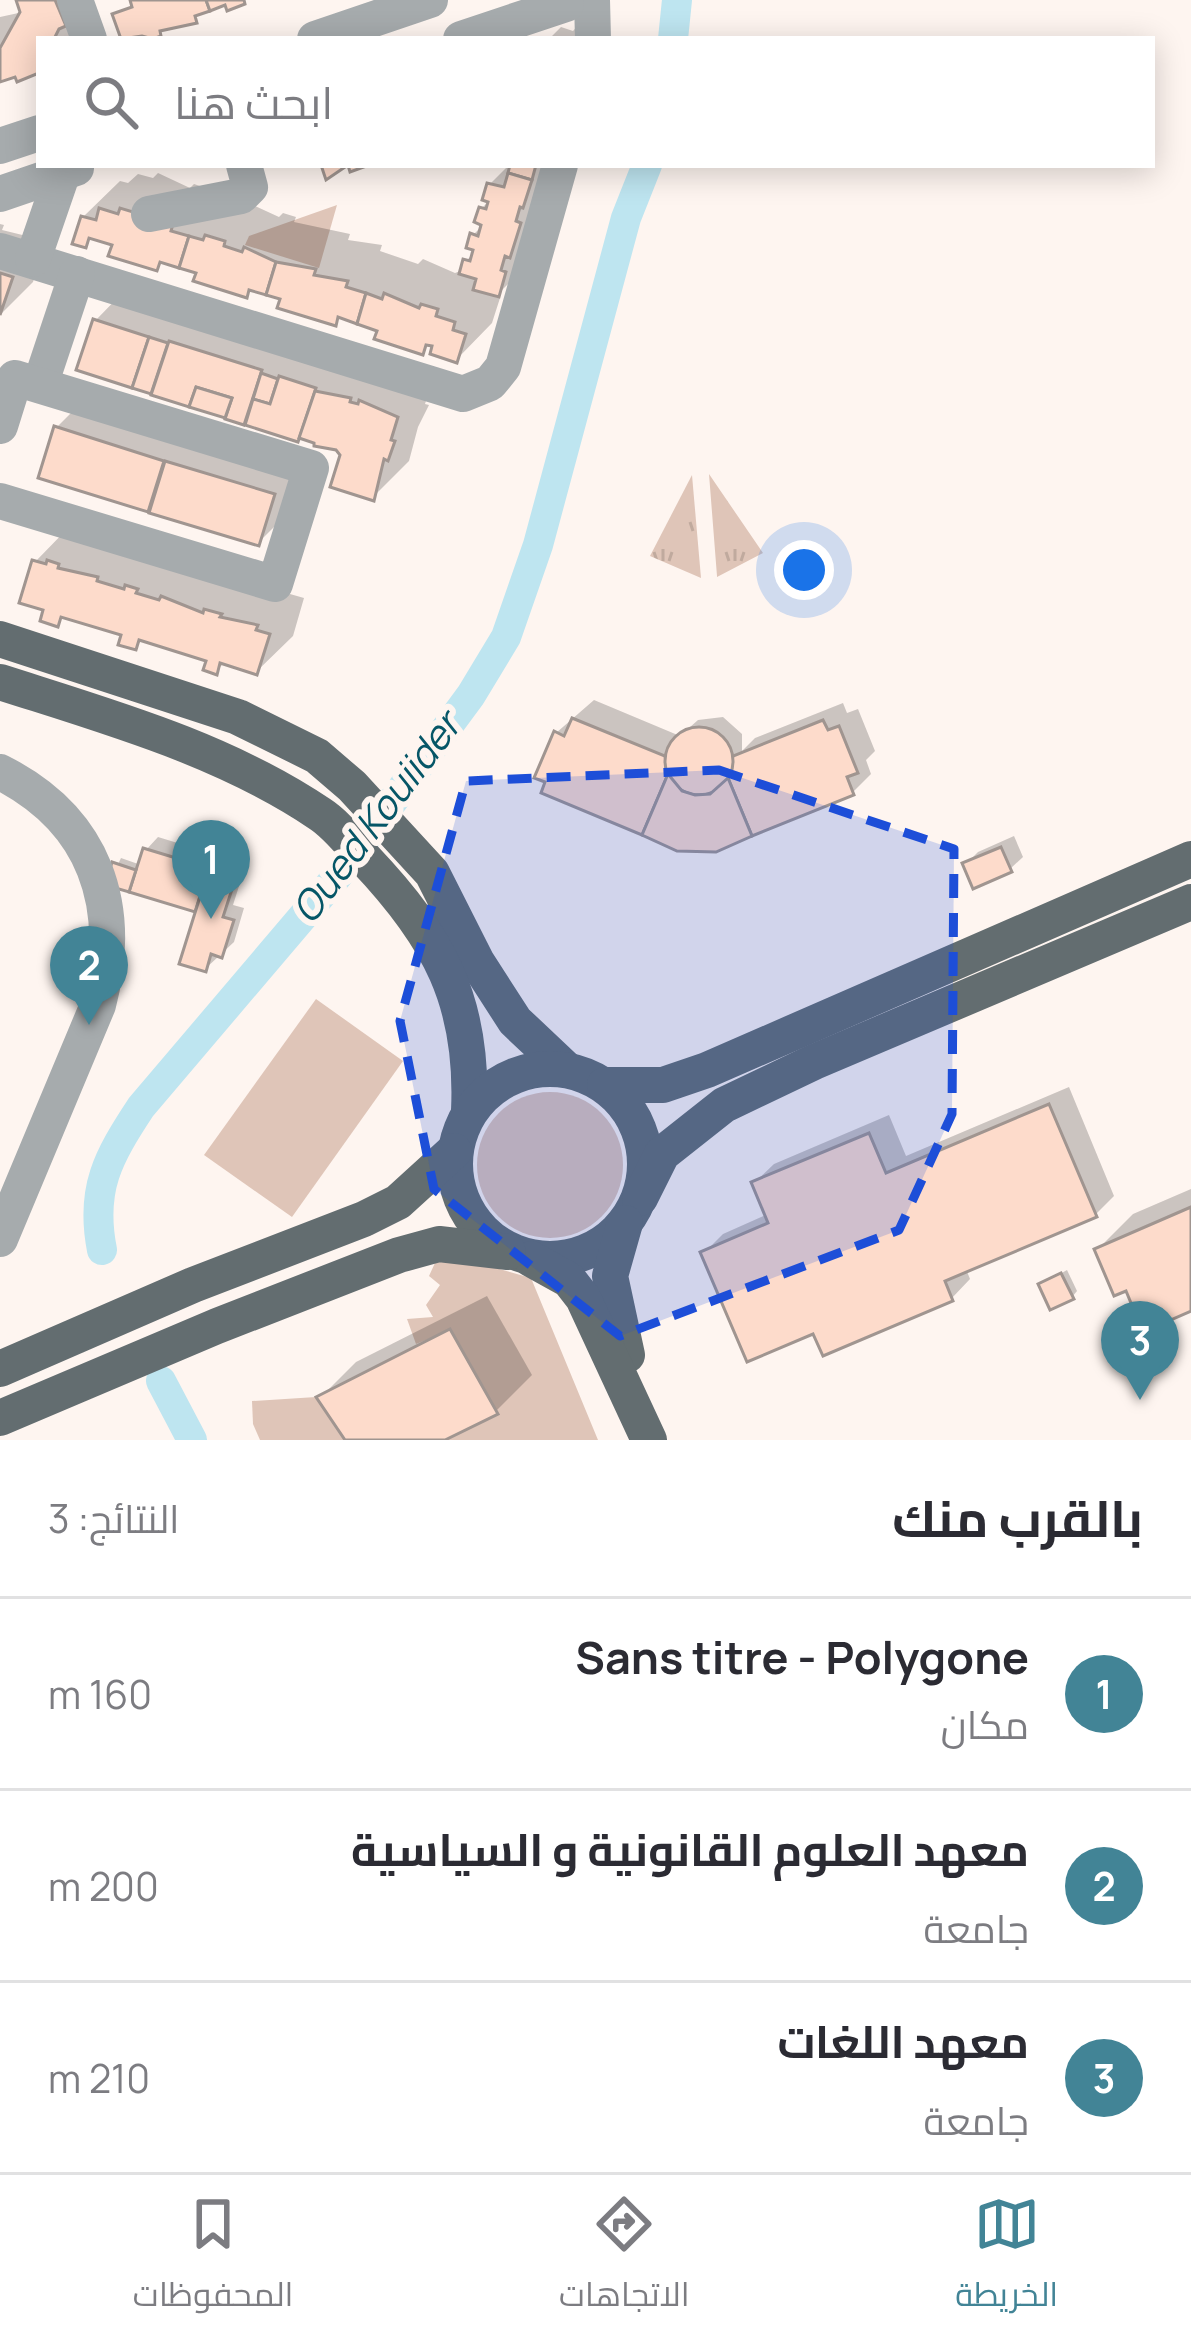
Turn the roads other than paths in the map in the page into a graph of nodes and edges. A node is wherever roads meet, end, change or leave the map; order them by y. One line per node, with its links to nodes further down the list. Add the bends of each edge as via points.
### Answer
1 (75, 0): 4 (street)
2 (430, 0): 5 (street)
3 (575, 1): 6 (street); 7 (street)
4 (88, 36)
5 (324, 36)
6 (473, 36)
7 (592, 36)
8 (36, 134): 9 (street)
9 (0, 146)
10 (245, 168): 14 (street, via 250,187 241,196)
11 (559, 168): 16 (street, via 503,368 473,392 453,393)
12 (73, 169): 13 (street); 15 (street)
13 (0, 194)
14 (148, 214)
15 (16, 255): 16 (street)
16 (77, 274): 17 (street)
17 (40, 386): 18 (street, via 15,378); 19 (street, via 311,468 275,584)
18 (0, 426)
19 (0, 500)
20 (0, 638): 25 (main road, via 238,717 317,757 432,873 514,1021)
21 (0, 682): 27 (main road, via 169,736 325,817 426,932 466,1022)
22 (0, 772): 30 (street, via 37,793 88,852 110,927 98,1005)
23 (1178, 864): 24 (street); 26 (main road, via 707,1070 663,1085)
24 (1188, 912): 29 (main road, via 724,1105 662,1154)
25 (567, 1070): 26 (main road); 27 (main road, via 508,1078)
26 (605, 1085): 29 (main road, via 630,1113 645,1148)
27 (469, 1111): 28 (main road)
28 (454, 1151): 31 (main road, via 466,1211 485,1235); 32 (main road, via 398,1202 364,1220)
29 (633, 1210): 31 (main road, via 613,1236 581,1255); 34 (main road, via 611,1262 611,1290)
30 (0, 1238)
31 (520, 1255): 33 (main road, via 440,1244 399,1255); 34 (main road, via 569,1280 583,1298)
32 (16, 1362)
33 (0, 1418)
34 (649, 1440)

